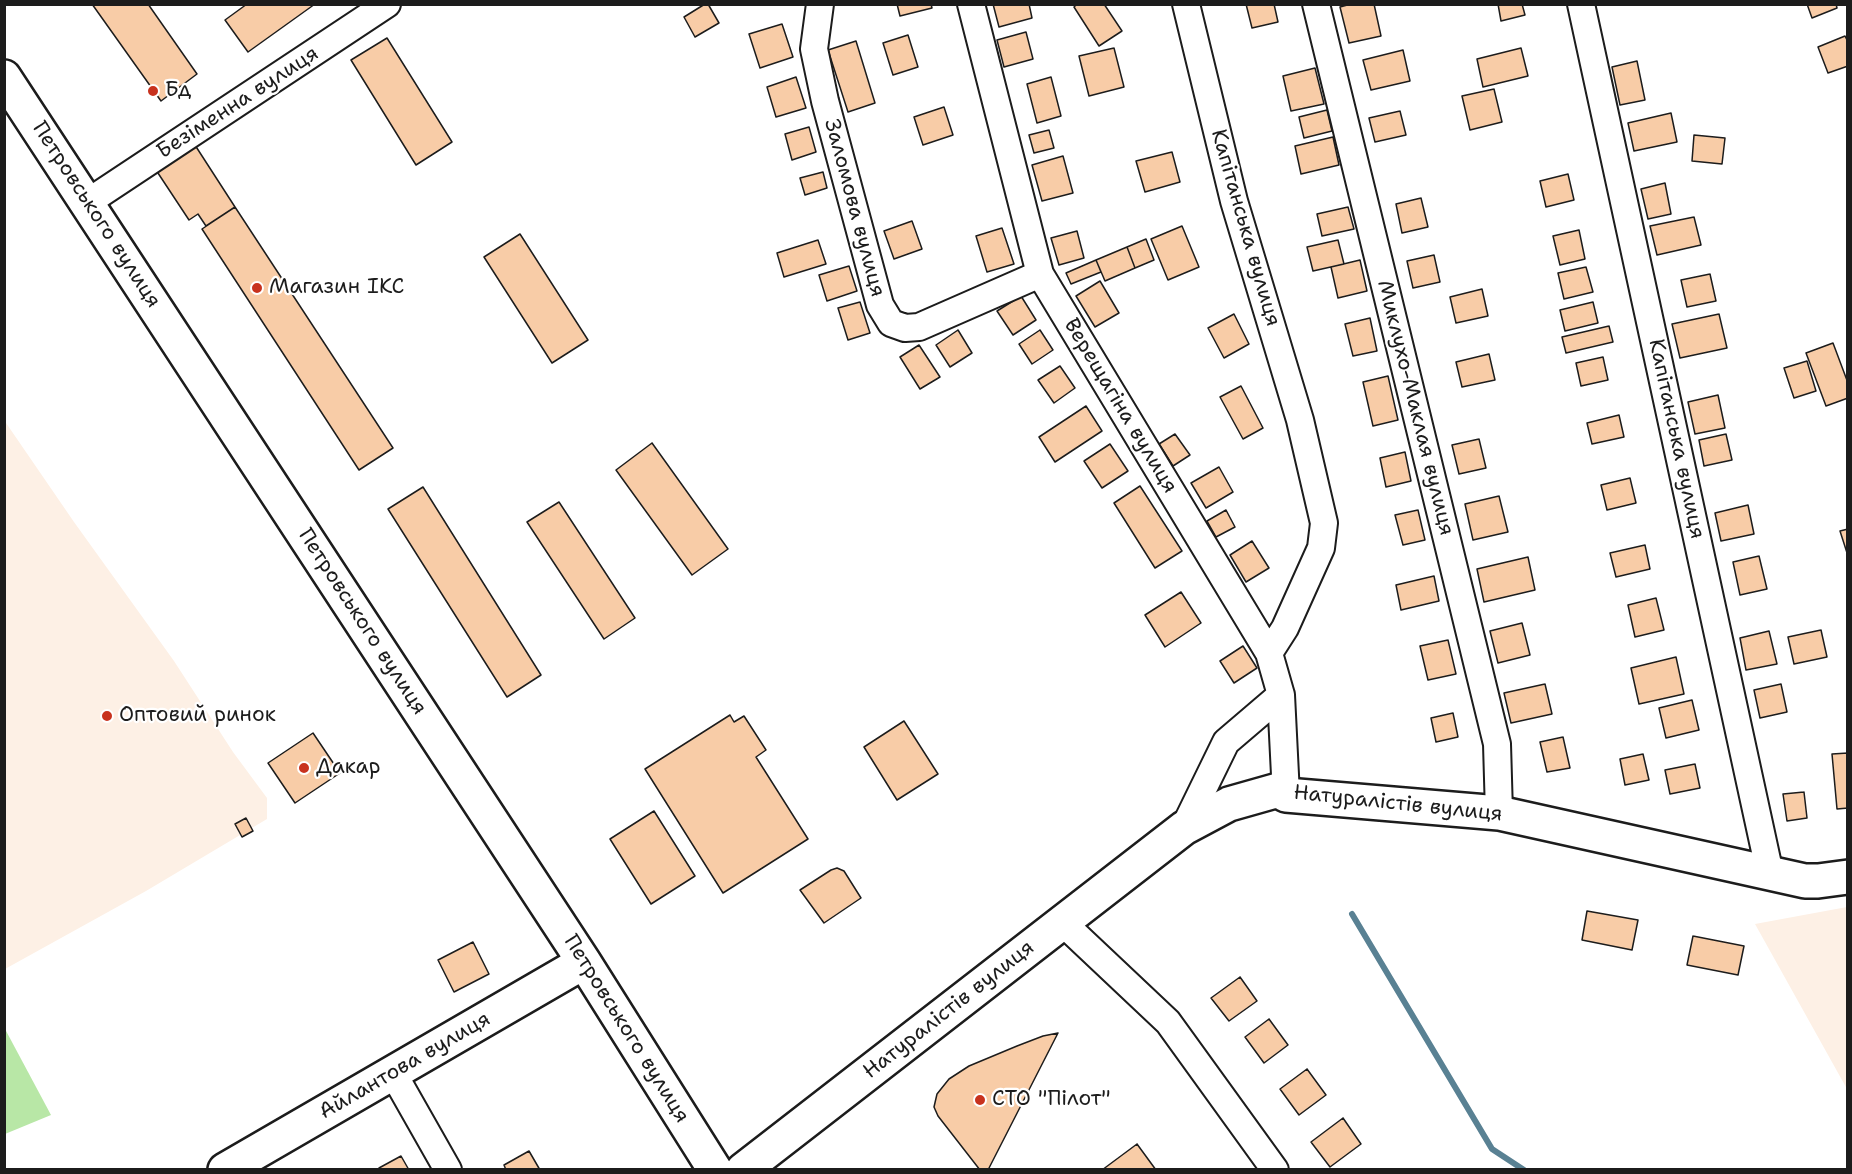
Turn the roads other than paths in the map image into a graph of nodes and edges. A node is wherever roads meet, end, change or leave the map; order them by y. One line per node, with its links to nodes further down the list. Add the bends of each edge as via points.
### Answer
1 (387, 4): 8 (street, Безіменна вулиця)
2 (820, 4): 9 (street, Заломова вулиця, via 814,49 825,101 880,305 891,323 919,327)
3 (971, 4): 9 (street, Верещагіна вулиця)
4 (1186, 4): 10 (street, Капітанська вулиця, via 1234,201 1300,420 1324,523 1321,548)
5 (1316, 4): 13 (street, Миклухо-Маклая вулиця, via 1497,744)
6 (1581, 4): 15 (street, Капітанська вулиця)
7 (4, 77): 8 (street, Петровського вулиця)
8 (88, 202): 18 (street, Петровського вулиця)
9 (1040, 274): 10 (street, Верещагіна вулиця)
10 (1269, 652): 11 (street, Верещагіна вулиця)
11 (1281, 695): 12 (street, Верещагіна вулиця); 14 (street, via 1226,742)
12 (1286, 795): 13 (street, Натуралістів вулиця); 14 (street, Натуралістів вулиця, via 1282,789 1229,804)
13 (1499, 813): 15 (street, Натуралістів вулиця)
14 (1184, 828): 17 (street, Натуралістів вулиця)
15 (1770, 874): 16 (street, Натуралістів вулиця, via 1818,881)
16 (1848, 877)
17 (1062, 922): 23 (street, Натуралістів вулиця); 24 (street, via 1168,1022)
18 (584, 962): 19 (street, Айлантова вулиця); 22 (street, Петровського вулиця)
19 (393, 1073): 20 (street, Айлантова вулиця); 21 (street)
20 (225, 1170)
21 (448, 1170)
22 (715, 1170)
23 (743, 1170)
24 (1275, 1170)

